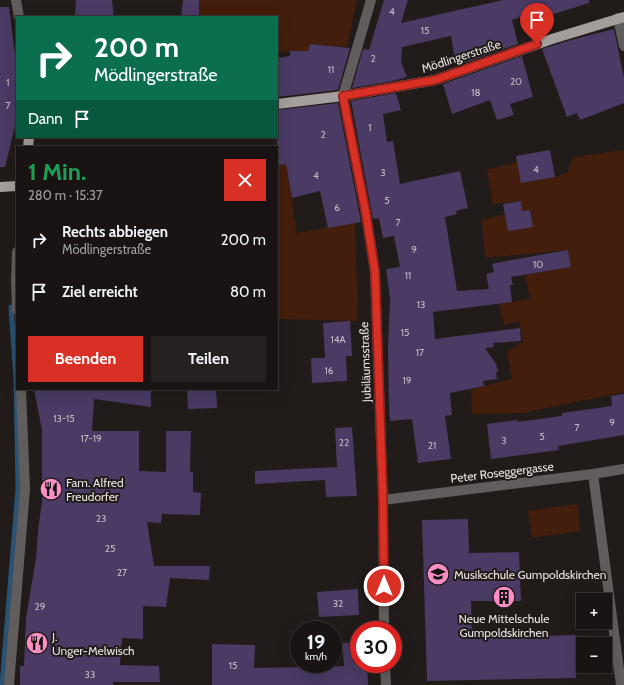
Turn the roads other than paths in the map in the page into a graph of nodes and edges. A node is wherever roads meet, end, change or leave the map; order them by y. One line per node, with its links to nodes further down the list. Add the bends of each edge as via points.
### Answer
1 (16, 0): 3 (street)
2 (371, 0): 6 (street)
3 (19, 16)
4 (621, 18): 5 (street); 6 (main road, Mödlingerstraße, via 435,80)
5 (624, 46)
6 (343, 96): 7 (main road, Mödlingerstraße); 13 (street, Jubiläumsstraße, via 375,272)
7 (278, 104)
8 (16, 186): 9 (main road)
9 (0, 187)
10 (21, 390): 16 (street, via 26,489)
11 (624, 469): 12 (street, Peter Roseggergasse)
12 (593, 474): 13 (street, Peter Roseggergasse); 18 (street)
13 (383, 500): 14 (street, Jubiläumsstraße)
14 (384, 621)
15 (385, 673): 17 (street)
16 (9, 685)
17 (386, 685)
18 (621, 685)

